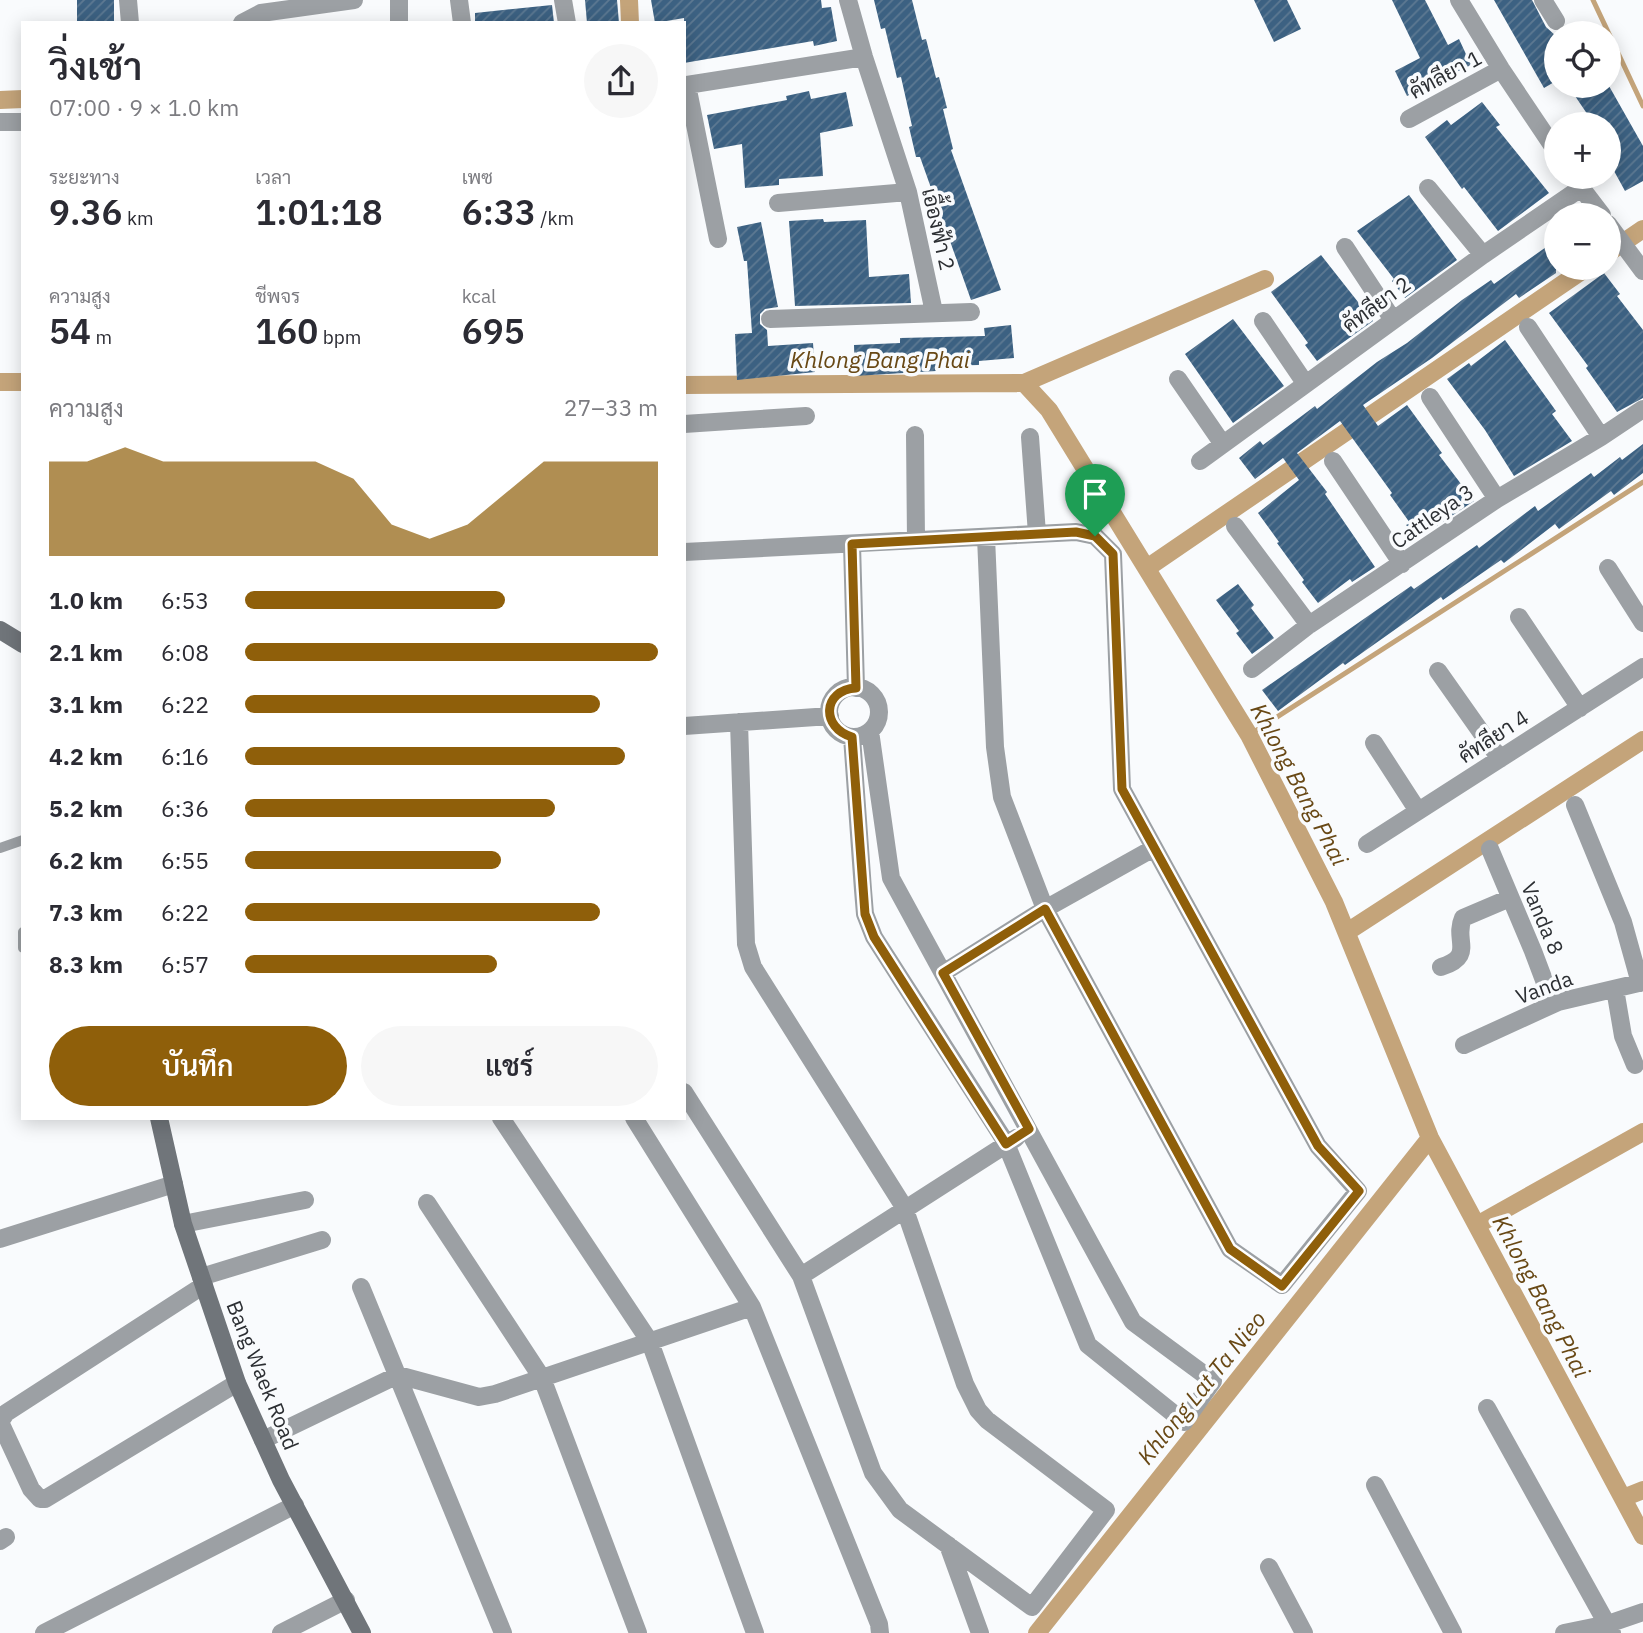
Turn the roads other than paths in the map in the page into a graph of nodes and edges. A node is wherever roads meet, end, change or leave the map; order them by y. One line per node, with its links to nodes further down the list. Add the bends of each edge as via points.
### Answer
1 (128, 0): 9 (street)
2 (354, 0): 10 (street, via 261,13)
3 (399, 0): 11 (street)
4 (459, 0): 12 (street)
5 (563, 0): 13 (street)
6 (848, 0): 15 (street, เอื้องฟ้า 2)
7 (1460, 0): 16 (street)
8 (1543, 0): 14 (street)
9 (129, 21)
10 (246, 21)
11 (399, 21)
12 (461, 21)
13 (567, 21)
14 (1556, 21)
15 (864, 57): 24 (street, เอื้องฟ้า 2); 27 (street, via 687,85)
16 (1502, 69): 17 (street, คัทลียา 1); 20 (street)
17 (1409, 118)
18 (0, 122): 19 (street)
19 (21, 122)
20 (1544, 132)
21 (1428, 188): 30 (street)
22 (1569, 189): 30 (street, คัทลียา 2)
23 (1582, 189): 26 (street)
24 (908, 192): 25 (street); 32 (street, เอื้องฟ้า 2)
25 (778, 203)
26 (1592, 203)
27 (718, 239)
28 (1621, 241): 31 (street)
29 (1345, 247): 35 (street)
30 (1483, 255): 35 (street, คัทลียา 2)
31 (1638, 265)
32 (934, 312): 33 (street); 34 (street)
33 (971, 312)
34 (770, 319)
35 (1393, 320): 39 (street, คัทลียา 2)
36 (1263, 321): 39 (street)
37 (1528, 327): 46 (street)
38 (1178, 379): 47 (street)
39 (1305, 383): 47 (street, คัทลียา 2)
40 (1430, 397): 50 (street)
41 (1643, 409): 46 (street, Cattleya 3)
42 (806, 416): 43 (street)
43 (686, 424)
44 (915, 435): 54 (street)
45 (1030, 437): 52 (street)
46 (1601, 437): 50 (street, Cattleya 3)
47 (1223, 443): 48 (street, คัทลียา 2)
48 (1200, 461)
49 (1333, 461): 57 (street)
50 (1497, 499): 57 (street, Cattleya 3)
51 (1235, 526): 61 (street)
52 (1037, 534): 53 (street); 81 (street, via 1095,536 1113,554 1122,789)
53 (986, 537): 54 (street); 84 (street, via 995,747 1002,797)
54 (916, 540): 55 (street)
55 (852, 544): 56 (street); 67 (street)
56 (686, 552)
57 (1402, 564): 61 (street, Cattleya 3)
58 (1608, 568): 60 (street)
59 (1519, 617): 68 (street)
60 (1643, 623)
61 (1309, 625): 65 (street, Cattleya 3)
62 (0, 630): 63 (main road)
63 (21, 643)
64 (1643, 667): 68 (street, คัทลียา 4)
65 (1252, 668)
66 (1438, 671): 75 (street)
67 (856, 688): 69 (street, via 836,695); 72 (street, via 876,701 878,717)
68 (1580, 708): 75 (street, คัทลียา 4)
69 (830, 716): 70 (street); 73 (street, via 837,730)
70 (738, 722): 71 (street); 101 (street, via 746,944 753,967)
71 (686, 726)
72 (870, 731): 73 (street); 86 (street, via 891,878)
73 (852, 737): 97 (street, via 865,914 874,937)
74 (1374, 743): 77 (street)
75 (1500, 759): 77 (street, คัทลียา 4)
76 (1575, 805): 87 (street, via 1623,922)
77 (1418, 811): 79 (street, คัทลียา 4)
78 (21, 841): 80 (lane)
79 (1367, 844)
80 (0, 848)
81 (1154, 848): 84 (street); 84 (street, via 1318,1146 1359,1191 1282,1286 1230,1249)
82 (1490, 849): 83 (street, Vanda 8)
83 (1510, 898): 85 (street, via 1463,918 1462,953 1455,962); 89 (street, Vanda 8)
84 (1045, 909): 86 (street)
85 (1441, 967)
86 (943, 973): 96 (street)
87 (1641, 983): 88 (street, Vanda)
88 (1615, 989): 89 (street, Vanda); 91 (street, via 1623,1036)
89 (1553, 1004): 90 (street, Vanda)
90 (1464, 1045)
91 (1634, 1065)
92 (686, 1095): 105 (street)
93 (159, 1120): 98 (main road, Bang Waek Road)
94 (502, 1120): 109 (street)
95 (635, 1120): 108 (street)
96 (1029, 1129): 97 (street); 97 (street, via 1133,1322 1213,1381 1184,1422 1088,1345)
97 (1006, 1144): 101 (street)
98 (174, 1184): 102 (main road, Bang Waek Road); 103 (street)
99 (305, 1200): 102 (street)
100 (427, 1203): 111 (street)
101 (905, 1209): 105 (street); 117 (street, via 978,1410 1106,1510 1032,1607)
102 (183, 1224): 106 (main road, Bang Waek Road)
103 (0, 1239)
104 (322, 1240): 106 (street)
105 (801, 1276): 117 (street, via 873,1473 900,1510)
106 (202, 1281): 112 (main road, Bang Waek Road); 112 (street, via 6,1413 0,1422 31,1489 45,1499)
107 (361, 1287): 110 (street)
108 (752, 1307): 109 (street); 128 (street)
109 (650, 1342): 111 (street); 127 (street)
110 (398, 1375): 111 (street, via 479,1397); 114 (street); 125 (street)
111 (542, 1378): 126 (street)
112 (237, 1382): 114 (main road, Bang Waek Road)
113 (1487, 1408): 121 (street)
114 (263, 1440): 116 (main road, Bang Waek Road)
115 (1375, 1485): 131 (street)
116 (295, 1505): 119 (main road, Bang Waek Road); 122 (street)
117 (948, 1545): 129 (street)
118 (1269, 1567): 130 (street)
119 (345, 1600): 123 (street); 124 (main road, Bang Waek Road)
120 (1643, 1612): 121 (street)
121 (1610, 1629): 132 (street)
122 (44, 1633)
123 (281, 1633)
124 (362, 1633)
125 (503, 1633)
126 (638, 1633)
127 (755, 1633)
128 (880, 1633)
129 (980, 1633)
130 (1304, 1633)
131 (1453, 1633)
132 (1564, 1633)

